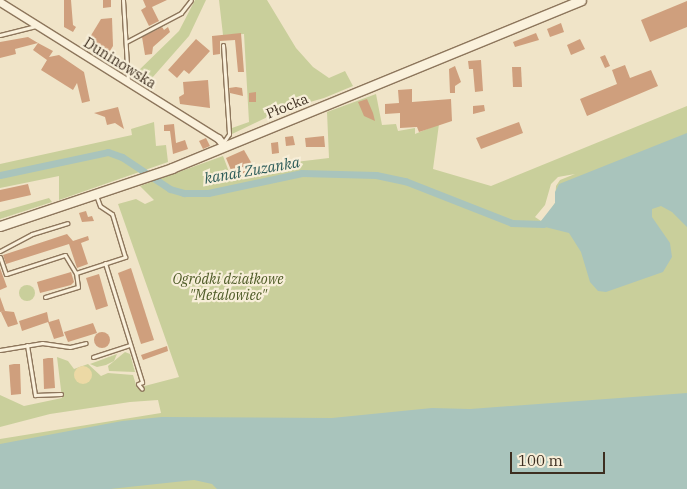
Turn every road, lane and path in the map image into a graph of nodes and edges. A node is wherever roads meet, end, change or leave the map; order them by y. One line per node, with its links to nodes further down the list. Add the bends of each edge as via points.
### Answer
1 (123, 0): 7 (lane)
2 (191, 0): 7 (lane, via 181,13)
3 (581, 0): 10 (street, Płocka)
4 (0, 2): 5 (street, Duninowska)
5 (38, 26): 6 (lane); 9 (street, Duninowska)
6 (0, 35)
7 (126, 42): 9 (lane)
8 (223, 45): 10 (lane, via 229,134)
9 (128, 82): 10 (street, Duninowska)
10 (224, 145): 11 (street, Płocka, via 161,172)
11 (96, 194): 13 (street, Płocka); 16 (lane, via 100,206 112,214 126,254)
12 (67, 223): 14 (lane, via 32,234)
13 (0, 226)
14 (0, 251)
15 (0, 257): 17 (lane, via 6,274 65,255)
16 (105, 263): 17 (lane); 21 (lane)
17 (76, 272): 18 (lane, via 78,287)
18 (45, 297)
19 (86, 343): 20 (lane, via 70,347 50,343)
20 (28, 345): 22 (lane); 25 (lane, via 35,395)
21 (130, 345): 23 (lane); 24 (lane)
22 (0, 350)
23 (94, 357)
24 (142, 390)
25 (61, 394)

